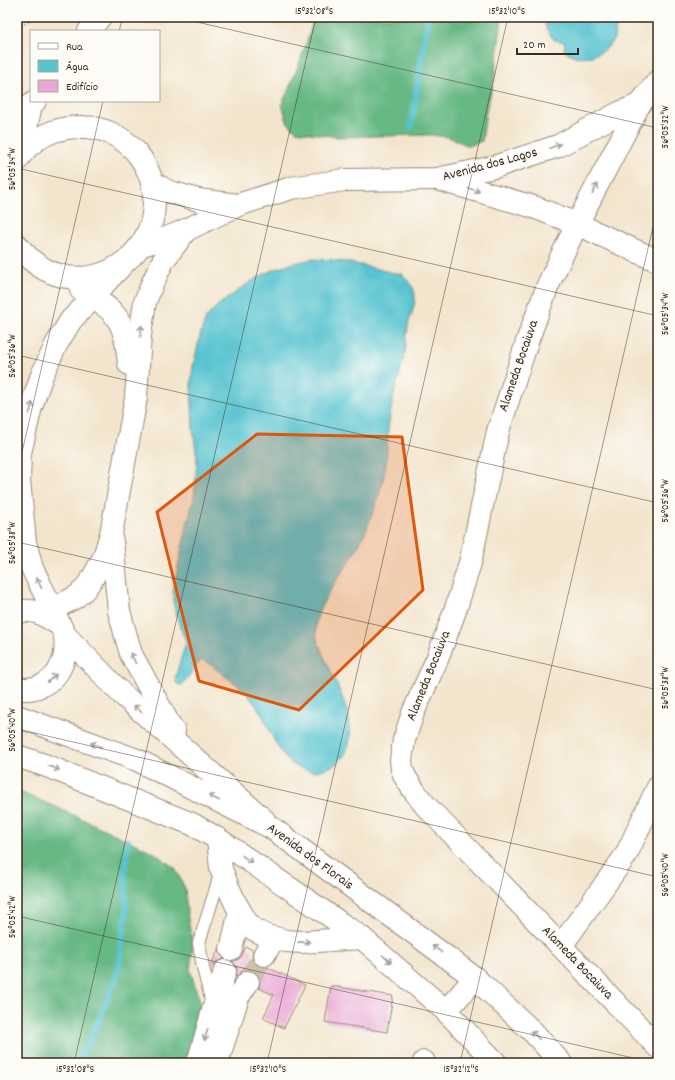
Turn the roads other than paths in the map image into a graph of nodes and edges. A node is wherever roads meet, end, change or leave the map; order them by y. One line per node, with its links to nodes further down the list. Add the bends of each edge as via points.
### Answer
1 (100, 17): 2 (street)
2 (90, 30)
3 (658, 81): 5 (street, Avenida dos Lagos)
4 (34, 102): 6 (street, via 31,105)
5 (639, 105): 7 (street, Avenida dos Lagos, one-way to 5, via 494,166 558,146); 10 (street, Avenida dos Lagos, one-way to 5)
6 (18, 158): 8 (street, via 38,139 50,133 62,129 88,127 112,134 133,149 148,170)
7 (437, 179): 9 (street, Avenida dos Lagos, via 345,180 291,188); 10 (street, one-way to 10, via 534,207)
8 (152, 182): 9 (street, Avenida dos Lagos, via 167,191 198,200); 13 (street, via 152,221)
9 (238, 205): 11 (street, Avenida dos Lagos)
10 (577, 224): 14 (street); 36 (street, Alameda Bocaiuva, via 548,285 528,339 498,431 470,563 438,657 413,713 404,740 401,760 405,777 425,805)
11 (186, 230): 13 (street, Avenida dos Lagos); 18 (street, one-way to 11, via 145,302 163,261)
12 (17, 245): 16 (street, via 35,264)
13 (142, 245): 15 (street)
14 (658, 261)
15 (124, 263): 16 (street, via 100,275 86,278); 17 (street)
16 (60, 275): 17 (street)
17 (94, 297): 18 (street, via 113,313 124,332); 19 (street, one-way to 17, via 20,453 42,375 71,320)
18 (136, 398): 20 (street)
19 (19, 501): 24 (street, one-way to 19, via 44,593 32,568 25,542)
20 (111, 534): 21 (street, via 99,567 84,590); 22 (street)
21 (76, 597): 22 (street, via 97,596 108,600); 24 (street)
22 (119, 611): 29 (street, one-way to 22, via 168,724 131,654)
23 (17, 612): 24 (street)
24 (48, 612): 25 (street)
25 (64, 633): 26 (street, one-way to 25, via 32,689 42,686 57,674 64,656); 29 (street, one-way to 25, via 122,694)
26 (17, 688)
27 (17, 716): 31 (street, Avenida dos Florais, one-way to 27, via 137,760)
28 (17, 756): 32 (street, one-way to 32, via 192,824)
29 (219, 781): 31 (street)
30 (658, 787): 36 (street, via 626,855)
31 (272, 828): 38 (street, Avenida dos Florais, one-way to 31)
32 (218, 839): 33 (street); 35 (street, one-way to 35)
33 (222, 869): 34 (street); 39 (lane, via 199,943 203,968)
34 (240, 911): 35 (street, one-way to 35, via 253,929 267,936 269,946 286,941); 37 (street)
35 (362, 938): 40 (street, one-way to 40)
36 (561, 946): 41 (street, Alameda Bocaiuva)
37 (231, 949)
38 (475, 978): 40 (street); 45 (street, Avenida dos Florais, one-way to 38)
39 (229, 989): 42 (street, one-way to 42, via 210,1024); 43 (street, via 228,1026)
40 (446, 1011): 44 (street)
41 (658, 1048)
42 (198, 1063)
43 (217, 1063)
44 (496, 1063)
45 (562, 1063)

